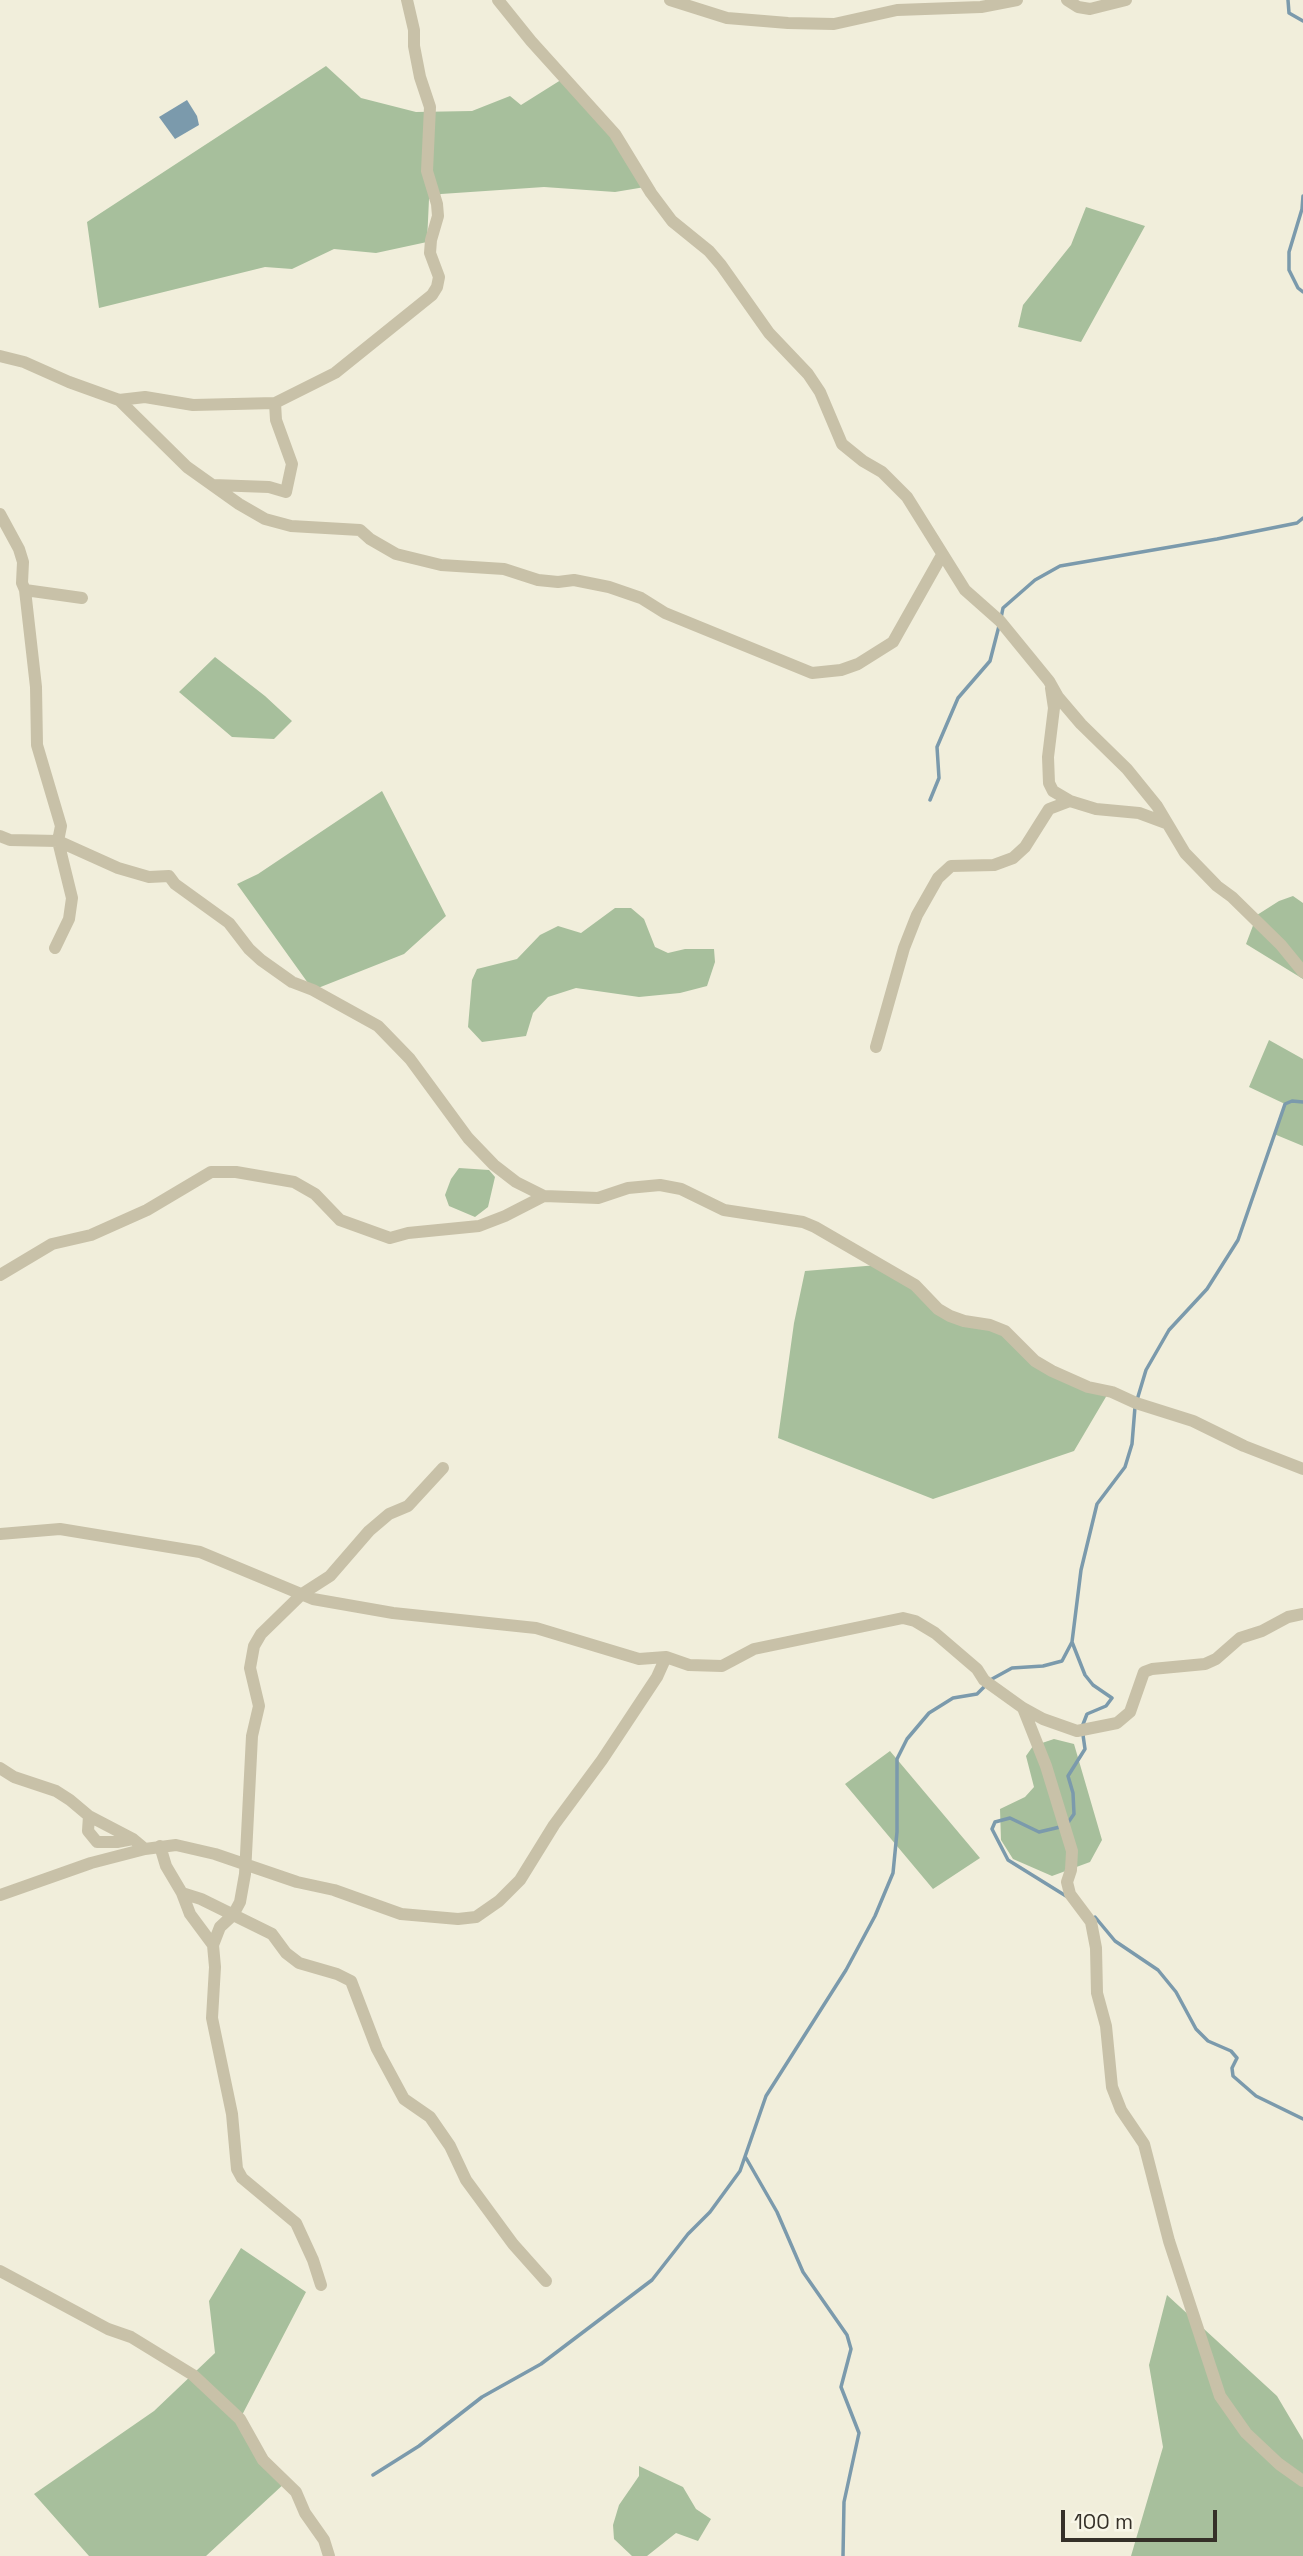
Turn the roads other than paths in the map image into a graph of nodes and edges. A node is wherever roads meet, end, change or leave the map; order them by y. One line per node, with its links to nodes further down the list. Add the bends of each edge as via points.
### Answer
1 (407, 0): 9 (street, via 430,107 427,171 437,204 430,246 437,287 335,373)
2 (498, 0): 12 (street, via 615,134 672,220 721,265 768,333 808,374 842,444 882,472 906,497)
3 (670, 0): 4 (street, via 727,18 834,24 897,10 981,7)
4 (1017, 0)
5 (1067, 0): 6 (street, via 1090,9)
6 (1126, 0)
7 (0, 355): 8 (street)
8 (119, 400): 9 (street, via 145,397 193,405); 10 (street, via 187,467)
9 (275, 403): 10 (street, via 276,420 292,464 286,492)
10 (213, 485): 12 (street, via 265,519 291,526 360,530 396,554 441,565 504,569 538,580 574,580 609,587 812,673 858,664 893,642)
11 (0, 514): 13 (street, via 19,549)
12 (942, 555): 15 (street, via 965,590 1000,621)
13 (25, 590): 14 (street); 19 (street, via 37,745 61,826)
14 (82, 598)
15 (1049, 681): 16 (street, via 1054,708 1049,783); 17 (street, via 1081,724 1157,806)
16 (1070, 801): 17 (street, via 1139,813); 22 (street, via 1049,809 1013,858 994,865 951,866 938,878 901,957)
17 (1166, 823): 21 (street, via 1192,860)
18 (0, 836): 19 (street)
19 (58, 841): 20 (street, via 72,898 69,919); 23 (street, via 118,868 149,877 169,876 229,923 261,960 292,982 378,1026 410,1059 494,1166)
20 (55, 948)
21 (1303, 972)
22 (876, 1047)
23 (544, 1196): 24 (street, via 479,1226 390,1238 340,1220 294,1182 211,1172 147,1210 91,1235 52,1244); 26 (street, via 598,1198 628,1188 660,1185 681,1189 724,1210 803,1222 915,1285 950,1316 1005,1331 1052,1371 1193,1422)
24 (0, 1275)
25 (443, 1468): 28 (street, via 408,1506 389,1514 369,1531 330,1576)
26 (1303, 1469)
27 (0, 1534): 28 (street, via 60,1529 200,1552)
28 (302, 1594): 30 (street, via 393,1613 536,1628 639,1659); 37 (street, via 261,1634 253,1652 250,1668 259,1706 252,1736)
29 (1303, 1614): 31 (street, via 1240,1638 1205,1664 1144,1672 1130,1712 1118,1723 1077,1731 1042,1720)
30 (666, 1657): 31 (street, via 688,1665 722,1666 754,1649 903,1618 935,1633 984,1681); 37 (street, via 520,1880 476,1917 401,1914)
31 (1023, 1708): 45 (street, via 1072,1851 1067,1882 1070,1894 1091,1922 1112,2087 1144,2144 1169,2241 1220,2396 1247,2433)
32 (0, 1768): 33 (street, via 56,1791)
33 (89, 1816): 34 (street); 34 (street, via 88,1832 97,1842)
34 (133, 1839): 36 (street)
35 (160, 1846): 36 (street); 37 (street, via 181,1845); 38 (street)
36 (145, 1849): 39 (street)
37 (244, 1863): 40 (street, via 240,1902)
38 (182, 1893): 40 (street); 41 (street, via 193,1919)
39 (0, 1895)
40 (233, 1914): 41 (street, via 220,1927); 43 (street, via 272,1934 299,1963 351,1982 377,2049 404,2099 430,2117 466,2180)
41 (213, 1945): 44 (street, via 212,2018 232,2114 237,2169 296,2223)
42 (0, 2271): 46 (street, via 131,2337 194,2375 240,2420 263,2460 296,2492)
43 (546, 2281)
44 (321, 2286)
45 (1303, 2481)
46 (329, 2556)

